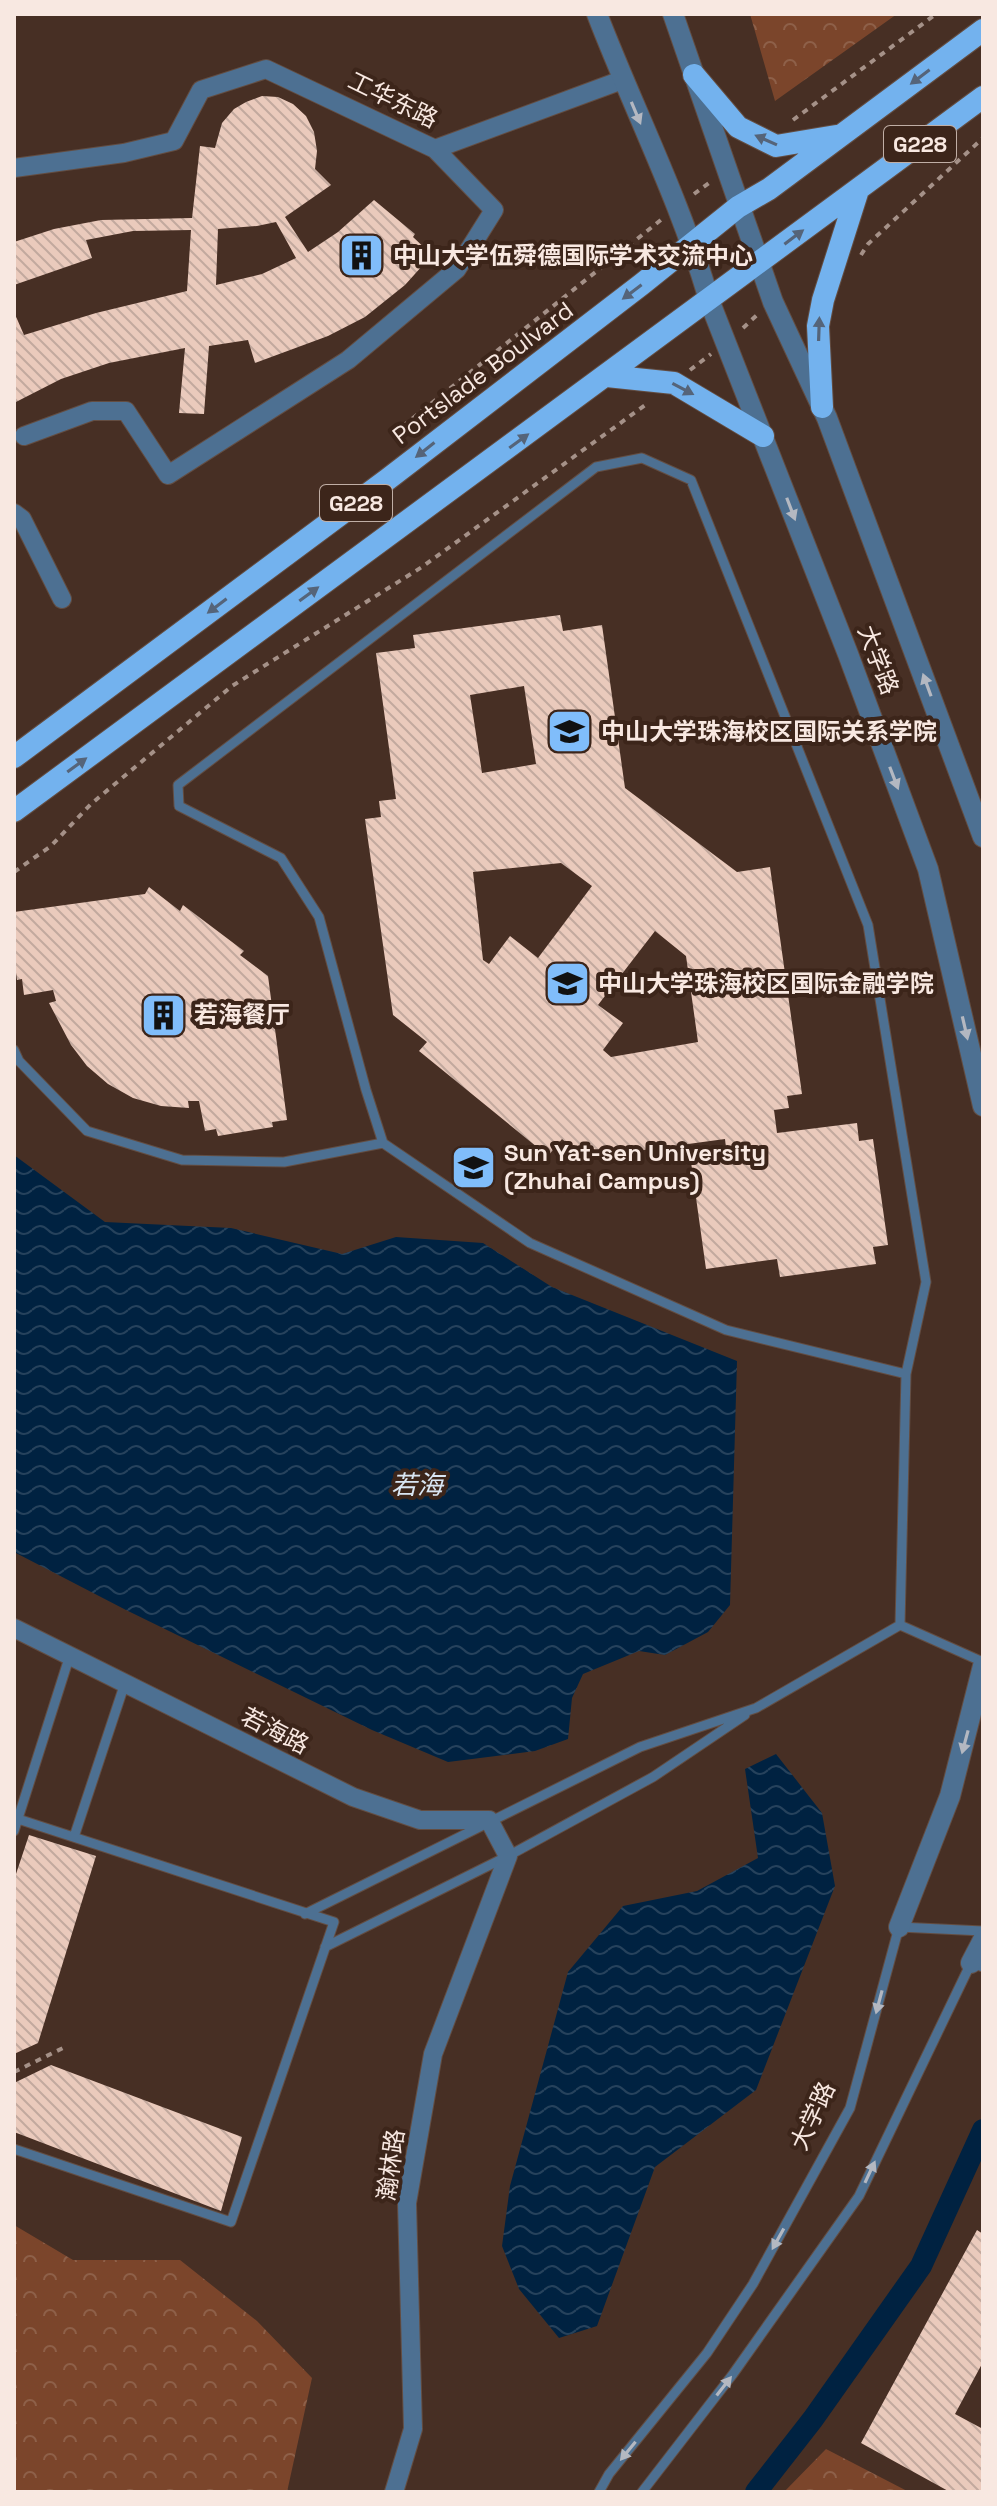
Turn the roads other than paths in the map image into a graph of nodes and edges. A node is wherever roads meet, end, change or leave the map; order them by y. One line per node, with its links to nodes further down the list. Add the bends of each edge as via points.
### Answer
1 (597, 14): 5 (street)
2 (673, 14): 4 (street)
3 (983, 30): 7 (highway, Portslade Boulvard / G228, one-way to 7)
4 (694, 75): 7 (highway, via 738,127 776,146); 11 (street)
5 (622, 80): 8 (street); 12 (street, one-way to 12)
6 (983, 97): 10 (highway, G228)
7 (841, 136): 11 (highway, Portslade Boulvard / G228)
8 (435, 149): 9 (street, 工华东路, via 266,69 201,90 174,141); 17 (street, 工华东路, via 494,210 457,269 348,360 168,475 126,411 92,411)
9 (14, 168)
10 (858, 190): 13 (highway, G228, one-way to 10); 16 (highway, one-way to 10, via 818,326)
11 (738, 207): 12 (highway, Portslade Boulvard / G228); 13 (street, 大学路)
12 (692, 243): 14 (street, 大学路); 21 (highway, Portslade Boulvard / G228, one-way to 21, via 388,479)
13 (761, 263): 14 (highway, G228); 16 (street, 大学路, via 773,302)
14 (709, 300): 15 (highway, G228); 18 (street, 大学路)
15 (607, 376): 18 (highway, one-way to 18, via 674,383); 22 (highway, G228, one-way to 15)
16 (822, 407): 23 (street, 大学路, one-way to 16)
17 (24, 436)
18 (763, 436): 25 (street, 大学路, one-way to 25, via 928,869)
19 (14, 513): 20 (street, via 22,519)
20 (62, 599)
21 (14, 757)
22 (14, 811)
23 (981, 824)
24 (14, 1050): 26 (lane, via 87,1131 182,1160 284,1162)
25 (983, 1106)
26 (383, 1143): 27 (lane, via 530,1243 726,1330); 27 (lane, via 319,917 281,858 179,806 178,785 596,467 642,458 691,480 868,925 926,1282)
27 (906, 1374): 28 (lane)
28 (900, 1625): 31 (lane); 33 (lane)
29 (14, 1628): 30 (street, 若海路)
30 (70, 1655): 32 (street, 若海路); 34 (lane)
31 (983, 1664): 40 (street, 大学路, one-way to 40, via 950,1796)
32 (125, 1683): 35 (street, 若海路, via 353,1797 420,1820); 37 (lane)
33 (756, 1708): 35 (lane, via 640,1747); 38 (lane, via 653,1777)
34 (18, 1819): 36 (lane); 37 (lane)
35 (489, 1820): 38 (street); 39 (lane)
36 (14, 1831)
37 (74, 1837): 39 (lane)
38 (508, 1856): 43 (lane); 46 (street, 瀚林路, via 433,2054 407,2203 413,2429)
39 (305, 1914): 43 (lane, via 334,1922)
40 (899, 1927): 41 (lane); 47 (lane, 大学路, one-way to 47, via 850,2108 753,2284 707,2353)
41 (983, 1931)
42 (983, 1940): 44 (street)
43 (325, 1947): 45 (lane, via 231,2222)
44 (977, 1965): 48 (lane, one-way to 44, via 859,2196)
45 (14, 2149)
46 (394, 2492)
47 (599, 2492)
48 (642, 2492)

